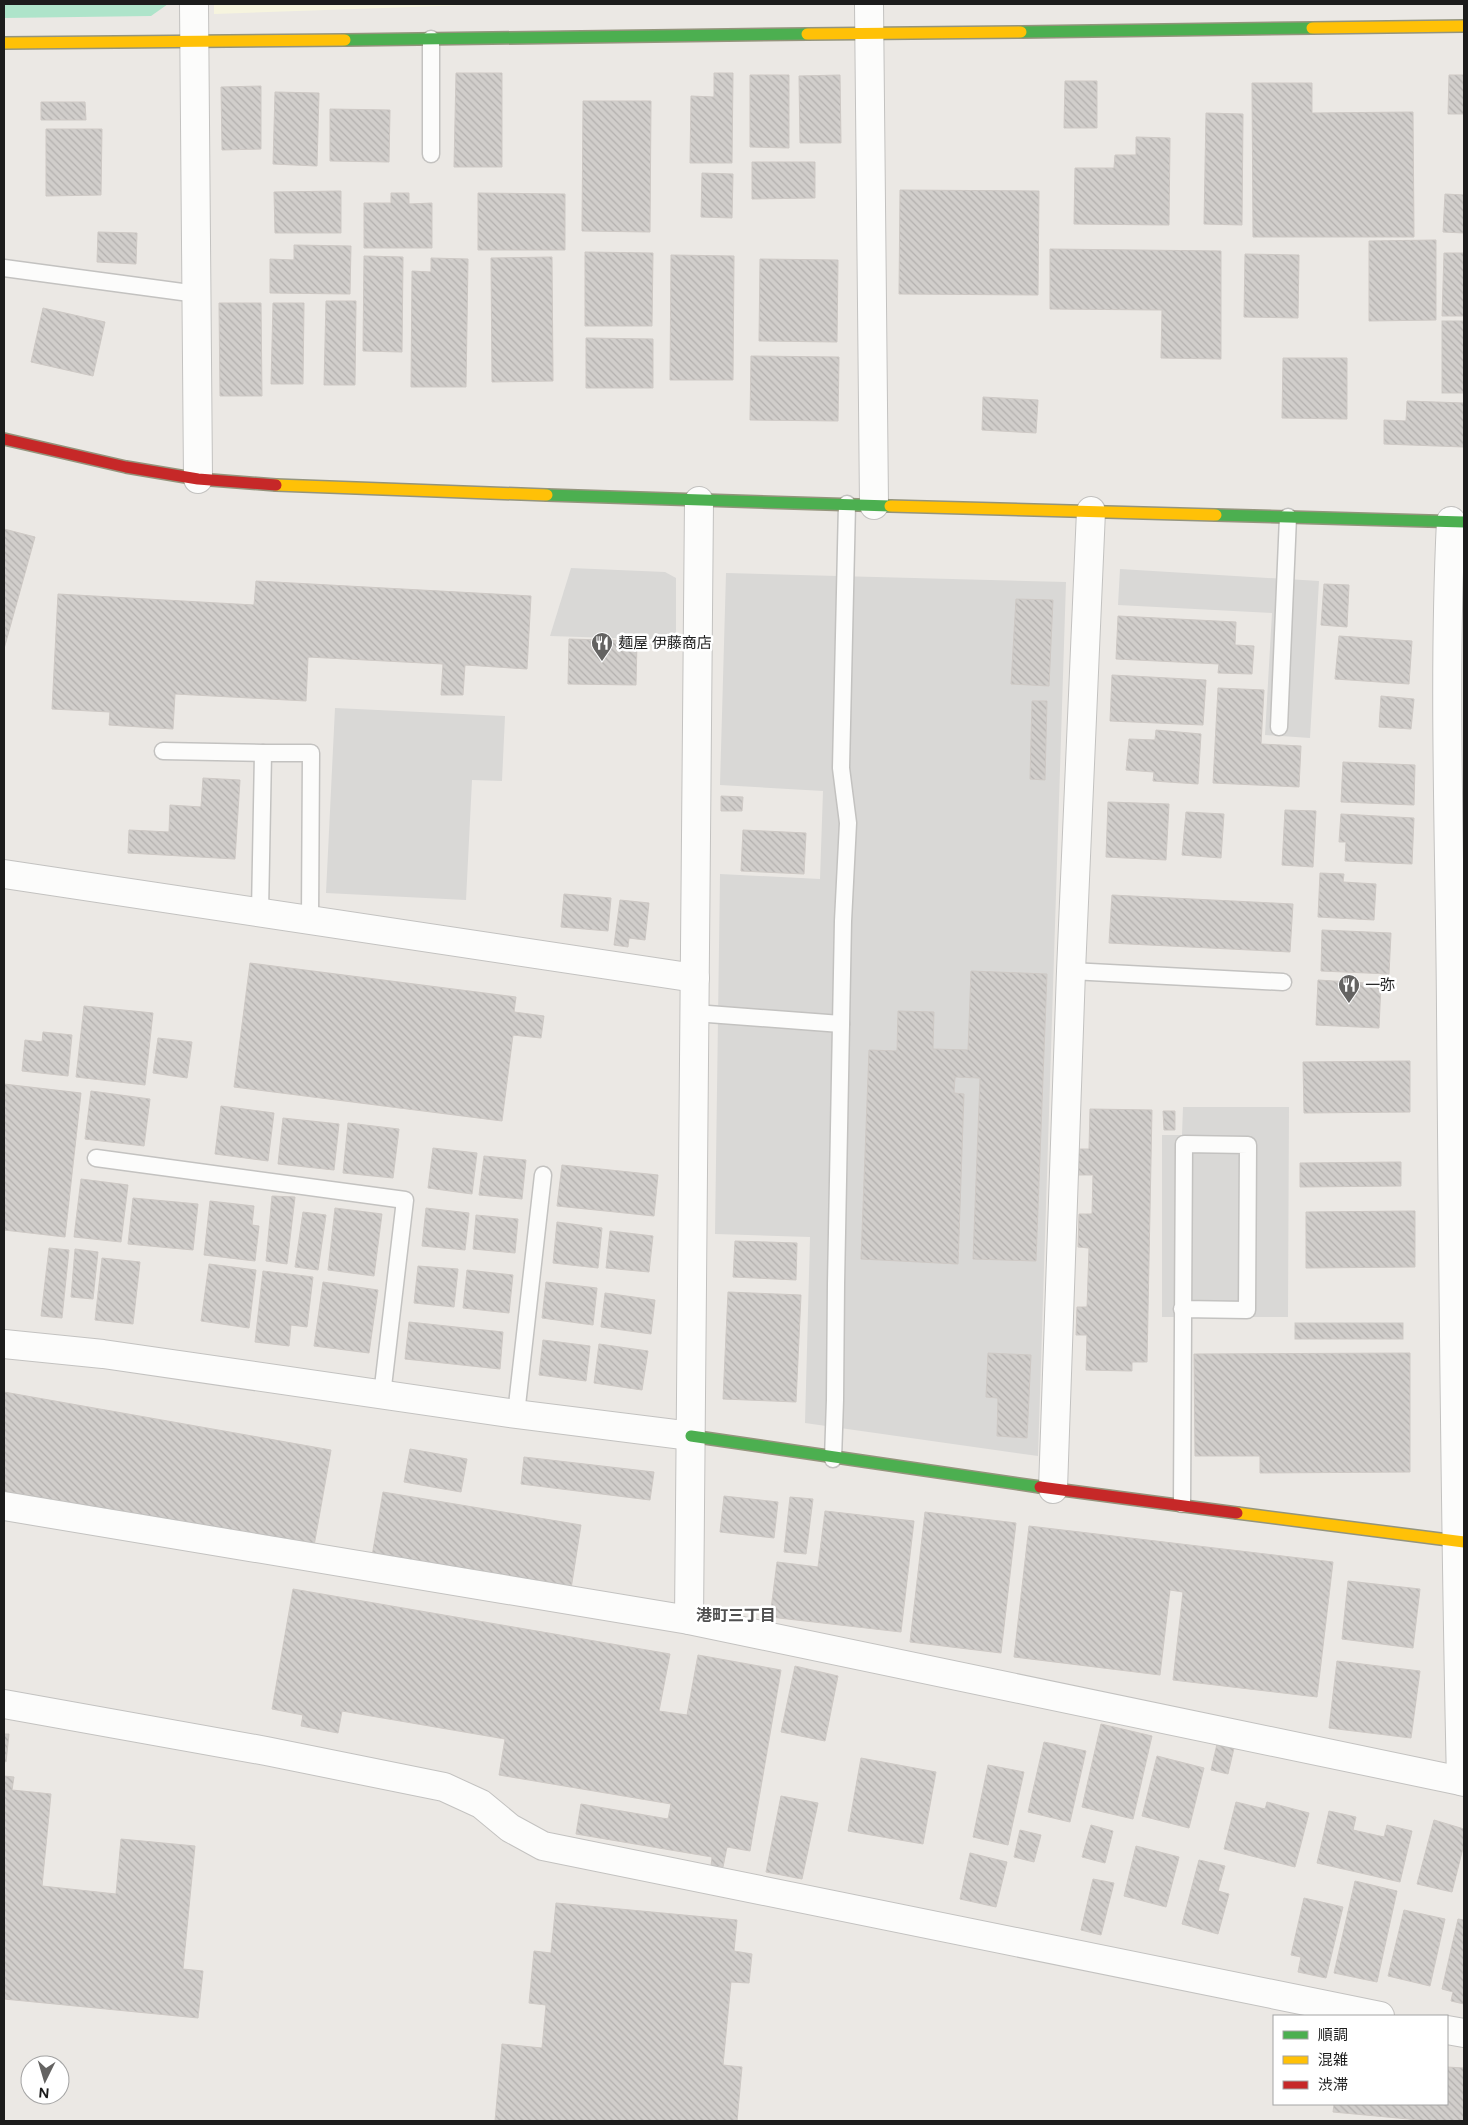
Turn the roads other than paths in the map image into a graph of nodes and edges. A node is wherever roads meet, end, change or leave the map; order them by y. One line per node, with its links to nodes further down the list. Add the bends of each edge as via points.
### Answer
1 (194, 4): 6 (street)
2 (870, 4): 4 (street)
3 (1464, 26): 4 (street)
4 (870, 32): 5 (street); 15 (street)
5 (431, 39): 6 (street); 8 (lane)
6 (195, 41): 7 (street); 10 (street)
7 (4, 43)
8 (431, 154)
9 (4, 268): 10 (lane)
10 (197, 294): 12 (street)
11 (4, 439): 12 (street, via 126,467)
12 (198, 479): 13 (street, via 277,485)
13 (699, 500): 14 (street); 28 (street)
14 (847, 504): 15 (street); 31 (lane, via 841,768 848,823)
15 (874, 505): 16 (street)
16 (1091, 511): 17 (street); 27 (street)
17 (1288, 517): 18 (street); 19 (lane)
18 (1458, 522): 22 (street, via 1448,580)
19 (1279, 727)
20 (163, 752): 21 (lane)
21 (263, 753): 25 (lane); 26 (lane, via 311,753)
22 (1457, 753): 23 (street)
23 (1457, 865): 43 (street)
24 (4, 874): 25 (street)
25 (260, 912): 26 (street)
26 (310, 920): 28 (street)
27 (1071, 971): 29 (lane); 40 (street)
28 (696, 978): 30 (street)
29 (1283, 982)
30 (695, 1013): 31 (lane); 38 (street)
31 (841, 1024): 39 (lane)
32 (96, 1158): 36 (lane, via 405,1200)
33 (543, 1175): 37 (lane)
34 (1182, 1310): 34 (lane, via 1184,1144 1248,1145 1247,1310); 41 (lane)
35 (4, 1344): 36 (street, via 102,1354)
36 (382, 1395): 37 (street)
37 (516, 1414): 38 (street)
38 (692, 1436): 39 (street); 44 (street)
39 (833, 1459): 40 (street)
40 (1053, 1489): 41 (street)
41 (1182, 1504): 43 (street)
42 (4, 1506): 44 (street)
43 (1460, 1541): 46 (street)
44 (689, 1620): 46 (street)
45 (4, 1704): 47 (street, via 266,1751 444,1788 481,1804 510,1828 543,1846)
46 (1462, 1782)
47 (1375, 2015)
48 (1448, 2030): 49 (street)
49 (1464, 2033)

